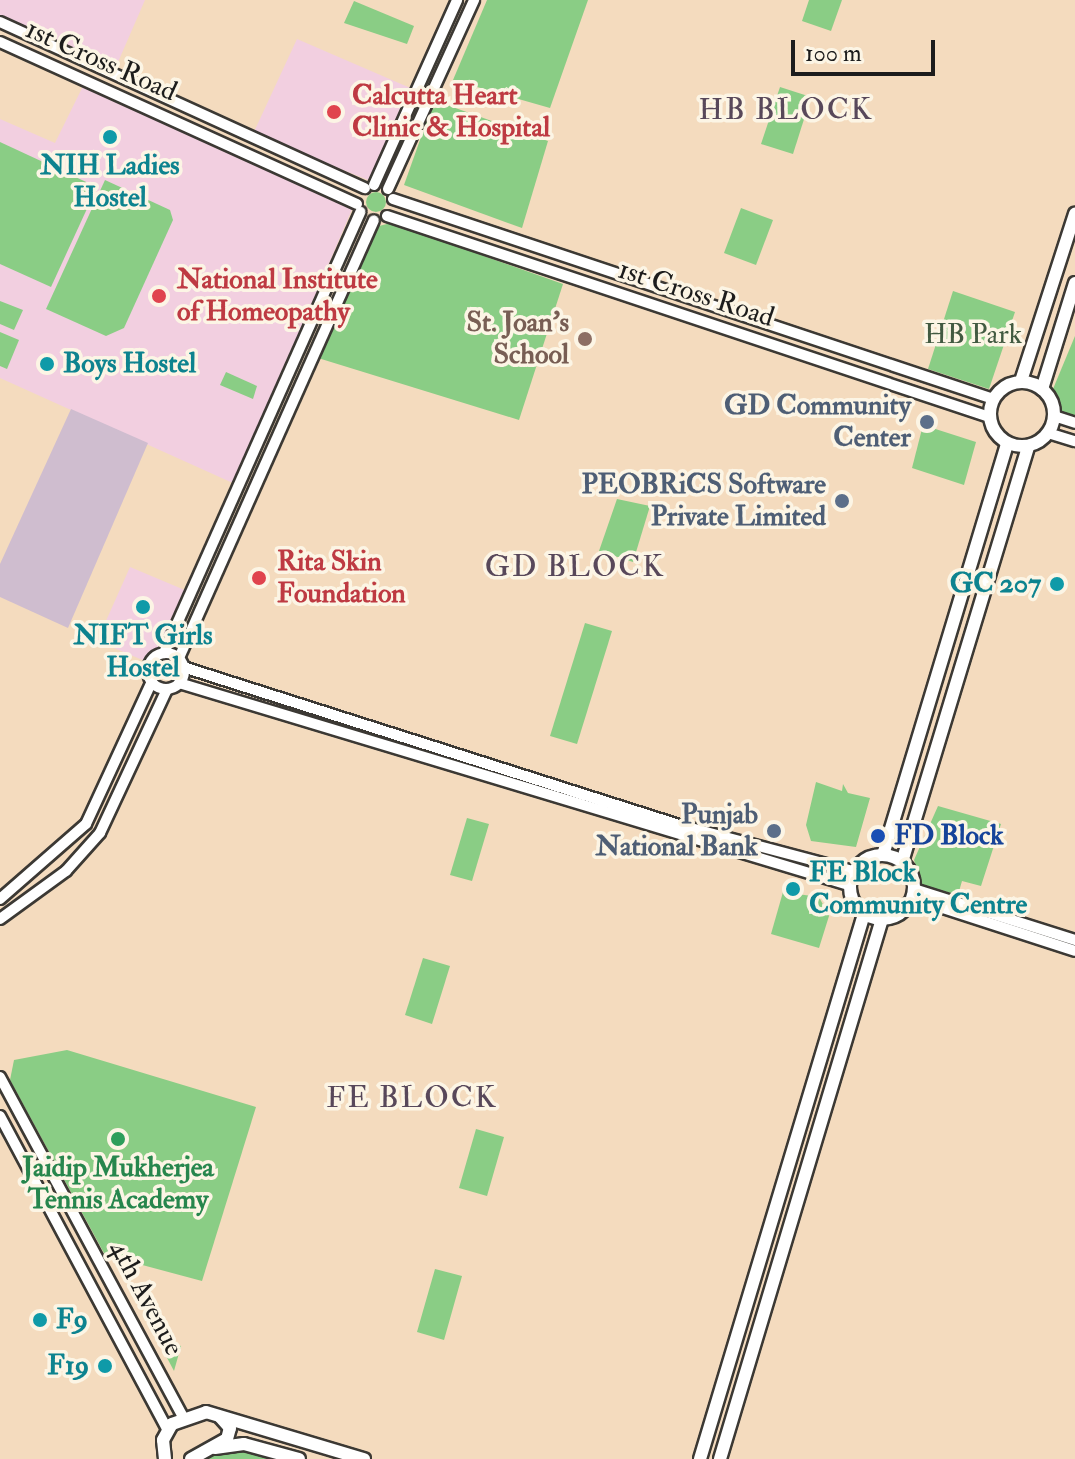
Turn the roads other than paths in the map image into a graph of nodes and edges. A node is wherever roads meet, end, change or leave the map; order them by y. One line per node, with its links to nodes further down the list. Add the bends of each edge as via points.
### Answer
1 (457, 0): 9 (street)
2 (474, 0): 10 (street)
3 (0, 22): 5 (street, 1st Cross Road)
4 (0, 42): 6 (street, 1st Cross Road)
5 (47, 44): 6 (street); 7 (street, 1st Cross Road)
6 (39, 60): 8 (street, 1st Cross Road)
7 (259, 140): 8 (street); 9 (street, 1st Cross Road)
8 (252, 156): 11 (street, 1st Cross Road)
9 (370, 186): 10 (street, 1st Cross Road); 11 (street)
10 (390, 194): 13 (street); 15 (street, 1st Cross Road)
11 (359, 208): 14 (street, 1st Cross Road); 32 (street)
12 (1075, 214): 22 (main road)
13 (387, 216): 14 (street); 17 (street, 1st Cross Road)
14 (374, 220): 33 (street)
15 (631, 280): 17 (street); 18 (street, 1st Cross Road)
16 (1075, 283): 23 (main road)
17 (625, 296): 19 (street, 1st Cross Road)
18 (736, 316): 19 (street); 20 (street, 1st Cross Road)
19 (730, 330): 21 (street, 1st Cross Road)
20 (869, 361): 21 (street); 24 (street, 1st Cross Road)
21 (865, 375): 26 (street, 1st Cross Road)
22 (1021, 381): 23 (main road); 24 (main road)
23 (1042, 389): 25 (main road)
24 (993, 399): 26 (main road)
25 (1054, 416): 27 (street); 28 (main road)
26 (989, 417): 30 (main road)
27 (1075, 423)
28 (1048, 433): 29 (street); 31 (main road)
29 (1075, 441)
30 (1007, 443): 31 (main road); 45 (main road)
31 (1028, 446): 46 (main road)
32 (223, 520): 33 (street); 34 (street)
33 (237, 526): 35 (street)
34 (164, 653): 35 (street); 36 (street, via 149,666)
35 (181, 662): 37 (street); 39 (street)
36 (152, 681): 38 (street); 50 (street, via 86,824)
37 (179, 683): 38 (street); 40 (street)
38 (167, 689): 52 (street, via 100,833 66,871)
39 (269, 694): 40 (street); 41 (street)
40 (264, 709): 42 (street)
41 (375, 728): 42 (street); 43 (street)
42 (371, 741): 43 (street)
43 (563, 794): 44 (street)
44 (736, 846): 47 (street); 48 (street)
45 (883, 855): 46 (main road); 47 (main road)
46 (902, 862): 49 (main road)
47 (853, 871): 48 (main road)
48 (849, 885): 51 (main road)
49 (913, 894): 53 (main road, via 900,914); 54 (street)
50 (0, 899)
51 (864, 914): 53 (main road); 70 (main road)
52 (0, 919)
53 (882, 919): 71 (main road)
54 (1029, 931): 55 (street); 56 (street)
55 (1075, 940)
56 (1075, 951)
57 (0, 1077): 58 (street, 4th Avenue)
58 (20, 1114): 59 (street); 60 (street, 4th Avenue)
59 (2, 1119): 61 (street, 4th Avenue)
60 (65, 1198): 61 (street); 62 (street, 4th Avenue)
61 (47, 1205): 64 (street, 4th Avenue)
62 (182, 1415): 63 (main road); 64 (main road)
63 (218, 1415): 65 (main road, via 230,1435); 69 (main road)
64 (168, 1431): 66 (main road)
65 (215, 1448): 67 (main road); 68 (main road, via 244,1444)
66 (160, 1457)
67 (191, 1459)
68 (299, 1459)
69 (364, 1459)
70 (700, 1459)
71 (720, 1459)

